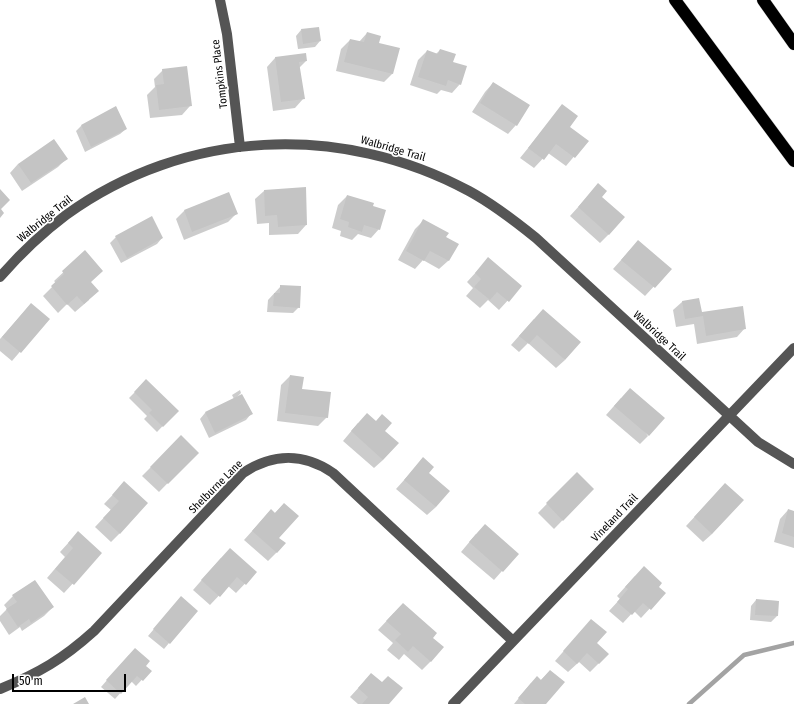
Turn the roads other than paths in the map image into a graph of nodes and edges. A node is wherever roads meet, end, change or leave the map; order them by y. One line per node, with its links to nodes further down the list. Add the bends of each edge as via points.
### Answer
1 (220, 0): 5 (street, Tompkins Place, via 227,34)
2 (676, 0): 6 (highway)
3 (763, 0): 4 (highway)
4 (794, 44)
5 (240, 147): 7 (street, Walbridge Trail, via 179,159 111,187 47,230); 9 (street, Walbridge Trail, via 296,143 362,152 416,167 470,192 505,213 536,238)
6 (794, 161)
7 (0, 277)
8 (794, 348): 9 (street, Vineland Trail)
9 (730, 418): 10 (street, Walbridge Trail, via 758,442); 11 (street, Vineland Trail)
10 (794, 464)
11 (513, 641): 12 (street, Shelburne Lane, via 333,473 303,459 279,458 266,461 243,473 94,631 70,652 47,667); 13 (street, Vineland Trail)
12 (0, 689)
13 (453, 704)

